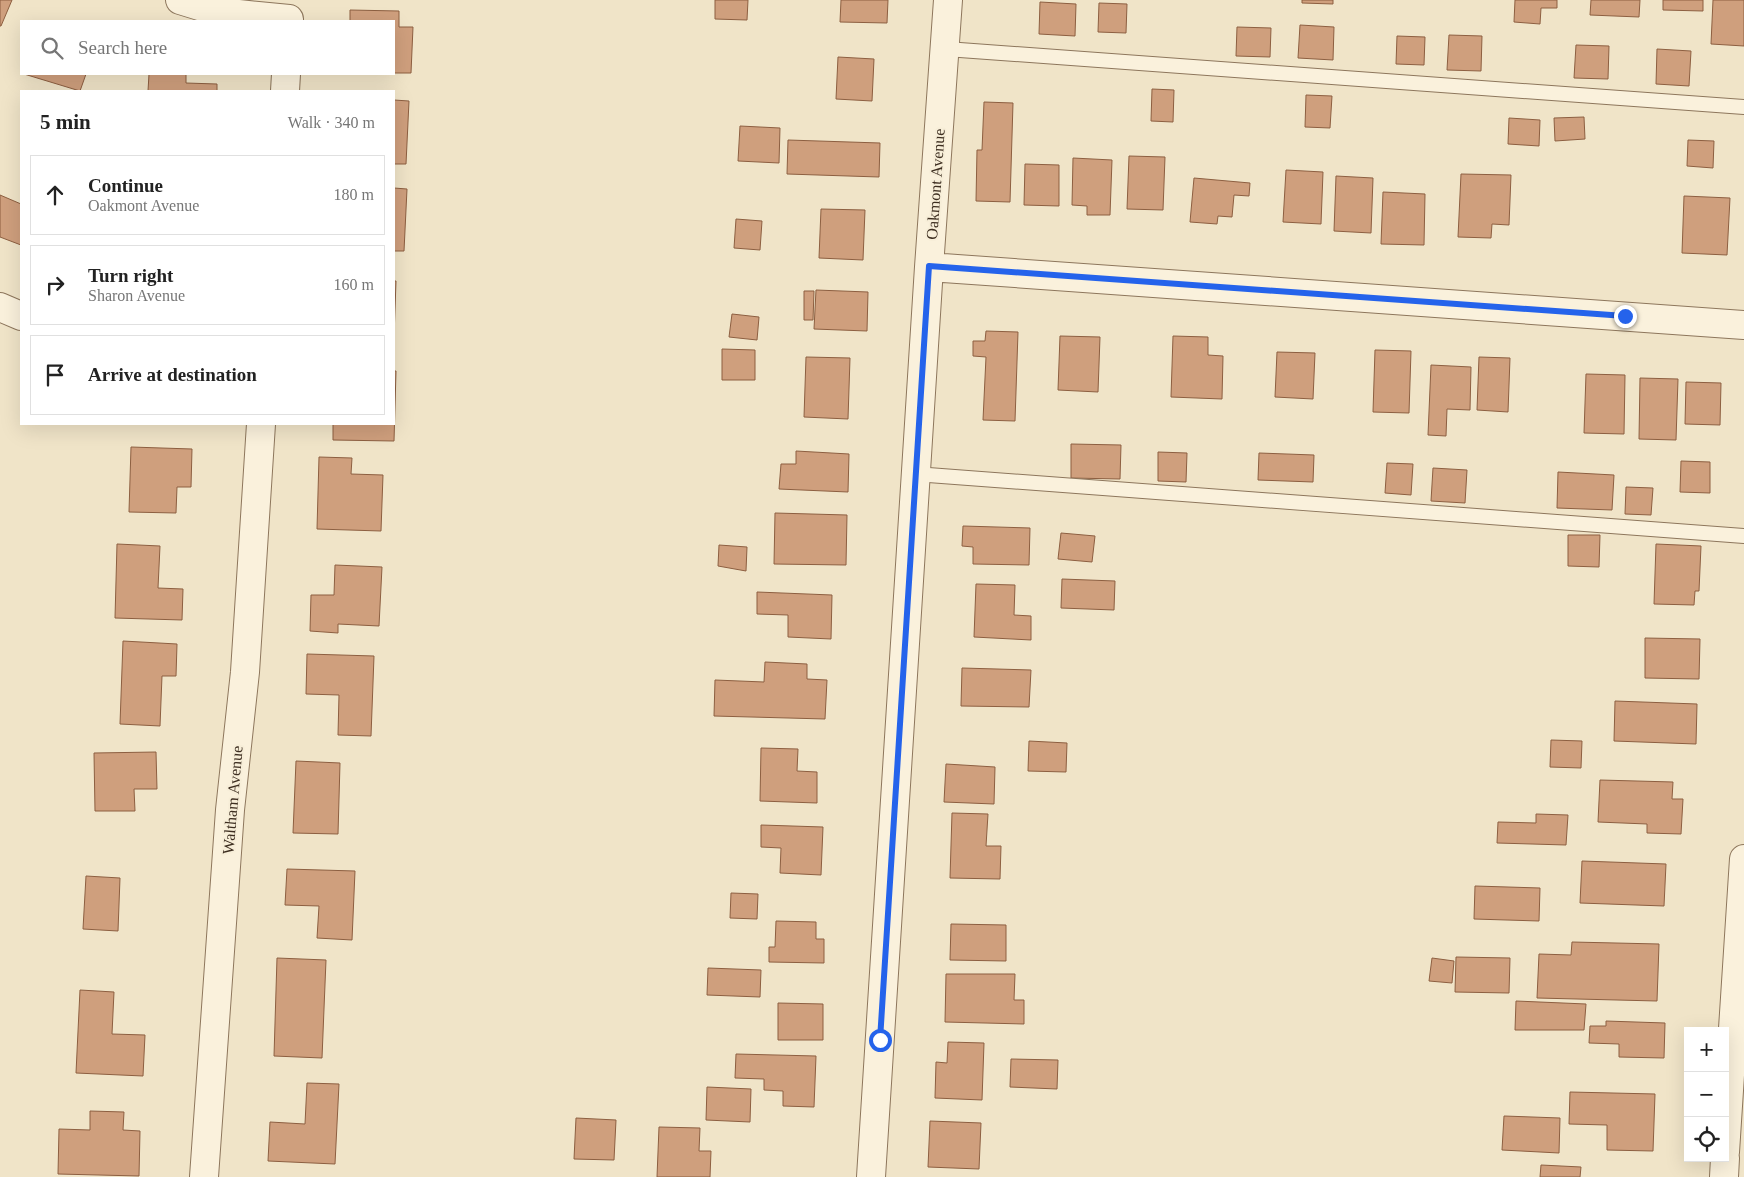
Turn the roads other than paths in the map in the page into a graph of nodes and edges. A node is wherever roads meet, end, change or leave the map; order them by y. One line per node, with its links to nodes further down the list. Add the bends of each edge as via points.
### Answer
1 (180, 0): 3 (street, via 219,12)
2 (948, 0): 4 (street, Oakmont Avenue)
3 (290, 13)
4 (946, 49): 7 (lane); 8 (street, Oakmont Avenue)
5 (286, 75): 6 (street)
6 (285, 90)
7 (1744, 107)
8 (929, 266): 11 (street); 13 (street, Oakmont Avenue)
9 (0, 307): 10 (street)
10 (20, 316)
11 (1744, 325)
12 (261, 425): 18 (street, Waltham Avenue, via 245,672 230,810)
13 (915, 474): 14 (lane); 19 (street, Oakmont Avenue)
14 (1744, 536)
15 (1744, 859): 16 (street)
16 (1727, 1117)
17 (1725, 1162): 20 (street)
18 (204, 1177)
19 (871, 1177)
20 (1724, 1177)

